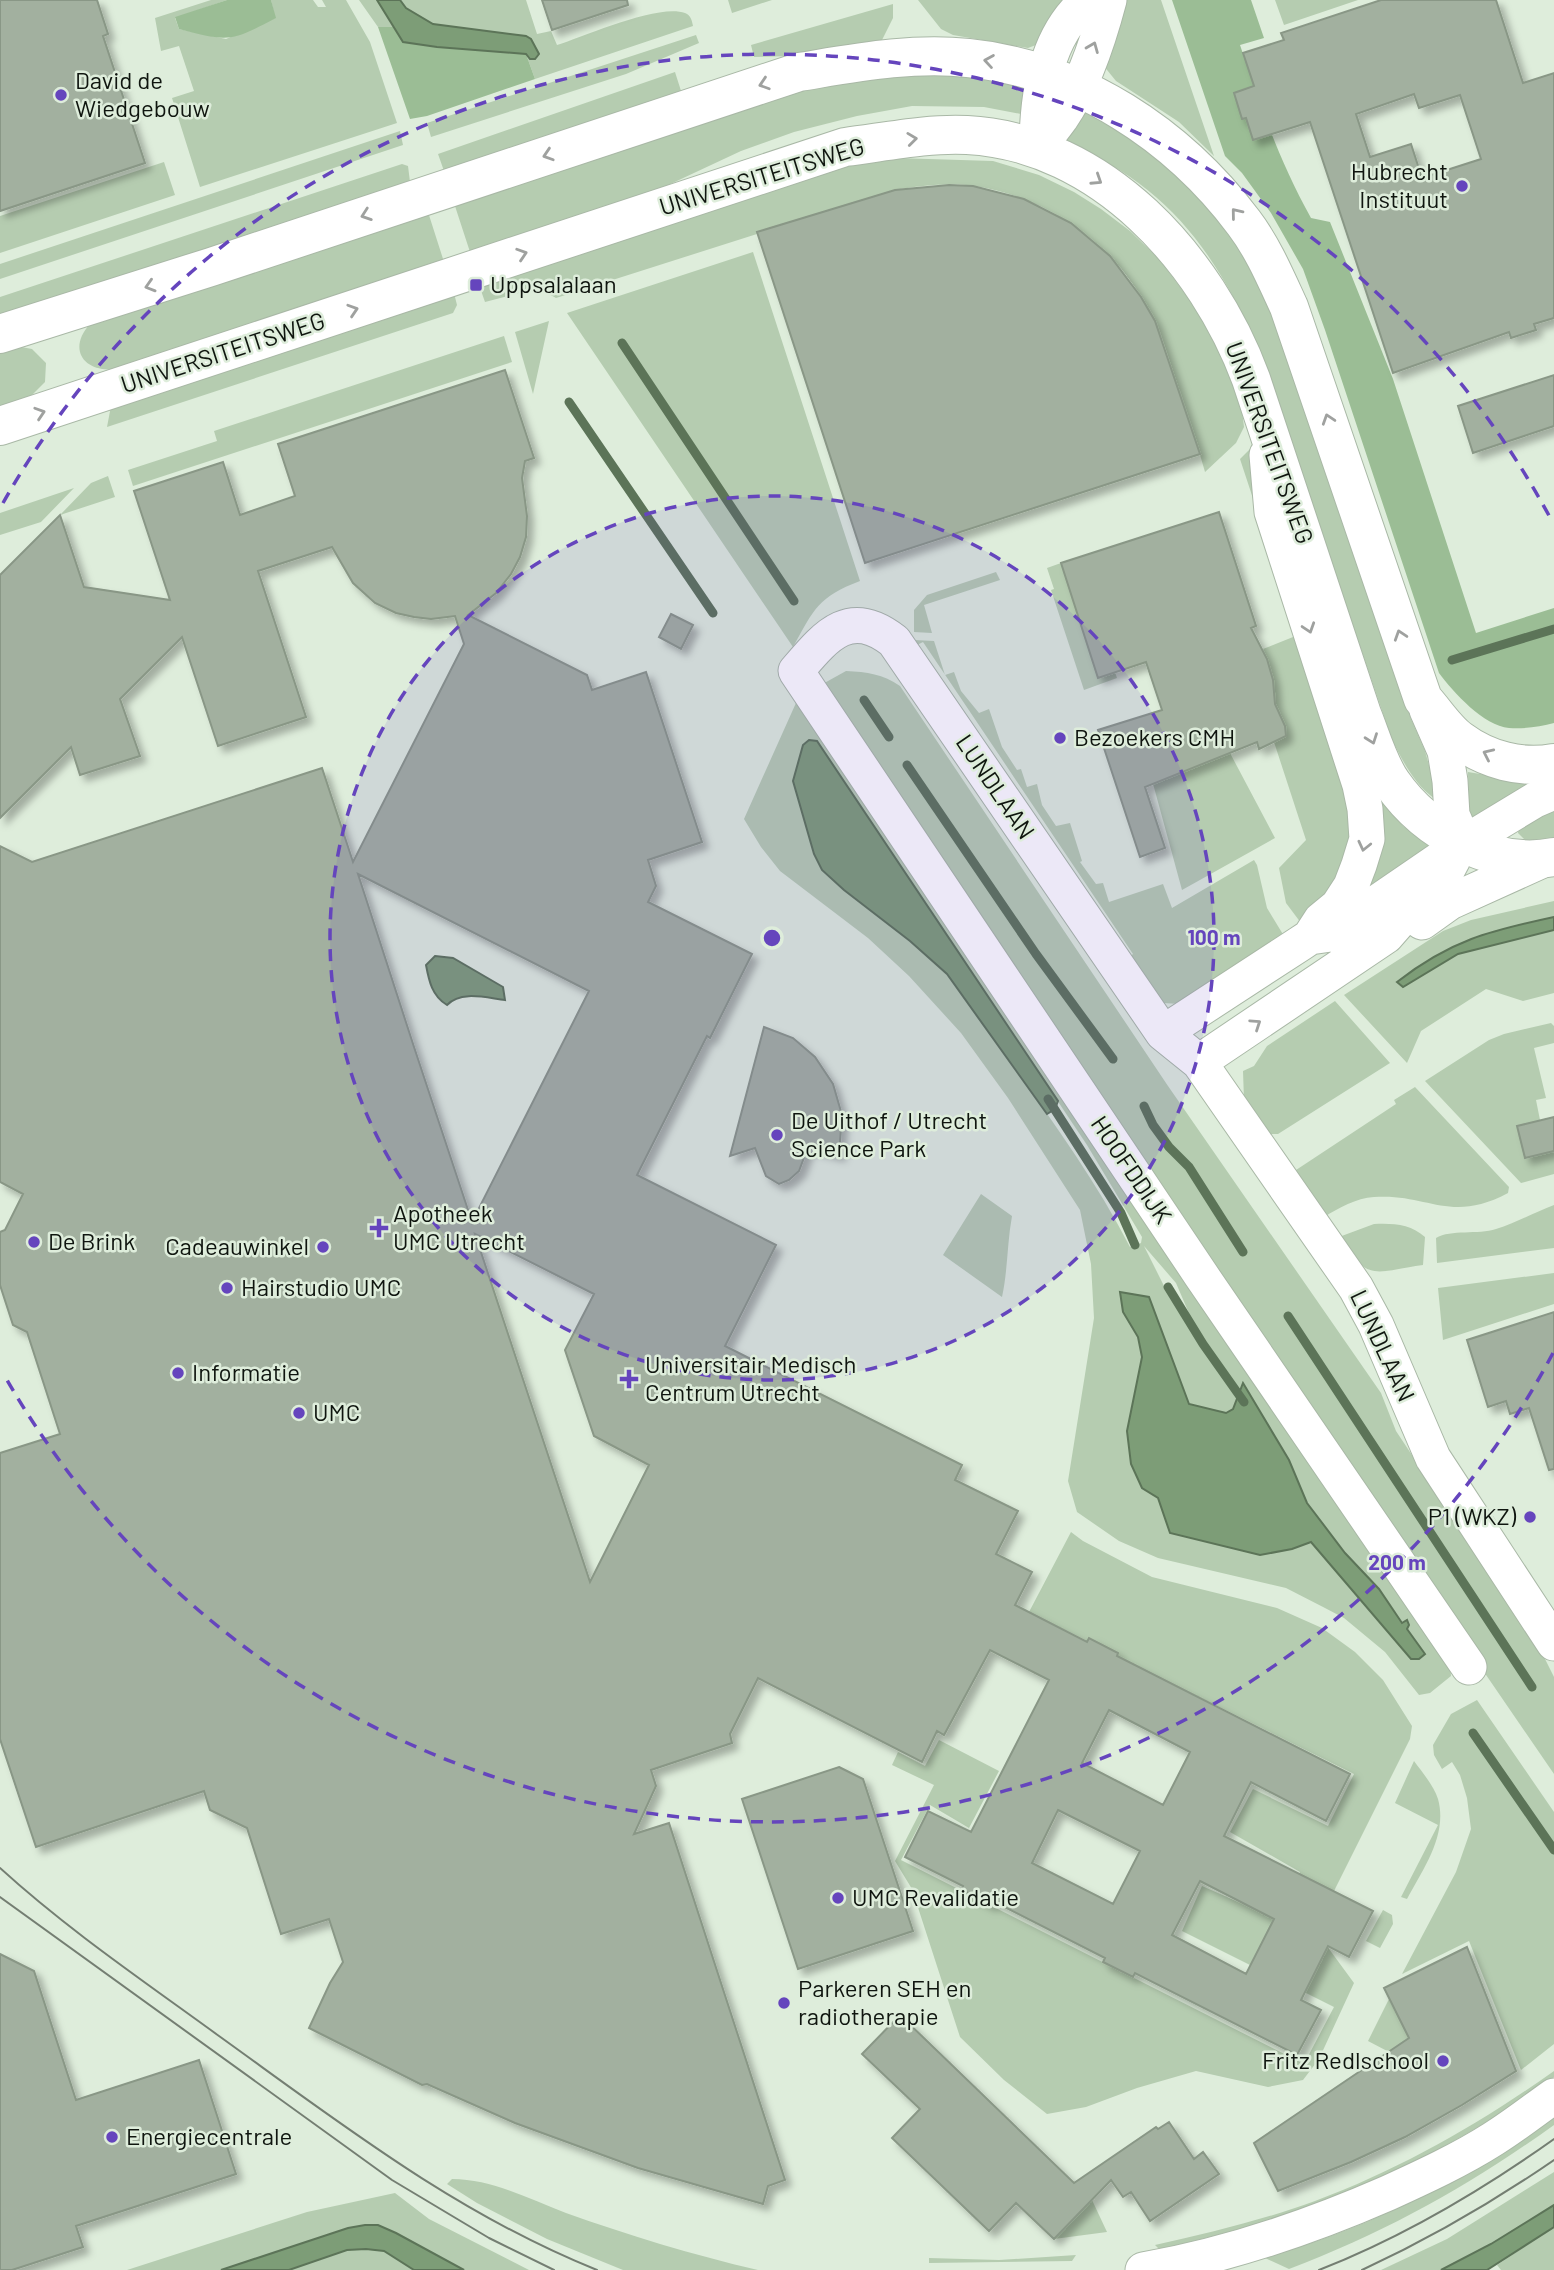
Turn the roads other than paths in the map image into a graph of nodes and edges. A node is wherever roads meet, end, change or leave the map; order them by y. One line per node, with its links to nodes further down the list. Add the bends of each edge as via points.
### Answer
1 (1088, 0): 3 (street, via 1055,47)
2 (1109, 0): 3 (street, one-way to 2, via 1102,26)
3 (1060, 80): 4 (street, via 1062,116); 5 (main road, one-way to 5, via 1023,66 967,58 889,58 799,72); 9 (main road, one-way to 3, via 1305,352 1269,264 1245,224 1204,174 1153,131)
4 (1037, 149): 6 (main road, UNIVERSITEITSWEG, one-way to 6, via 1118,194 1190,265 1241,353); 7 (main road, UNIVERSITEITSWEG, one-way to 4, via 845,147 969,135)
5 (0, 334)
6 (1264, 419): 12 (main road, UNIVERSITEITSWEG, one-way to 12, via 1367,725 1390,780 1423,818); 15 (street, one-way to 15, via 1272,512 1365,809 1367,839 1351,886)
7 (0, 426)
8 (796, 671): 16 (street, LUNDLAAN, via 820,644 848,626 863,624 894,641); 19 (street, HOOFDDIJK)
9 (1423, 699): 10 (main road, one-way to 9, via 1510,763 1488,755 1459,739); 12 (street, via 1445,751 1452,815)
10 (1554, 763)
11 (1554, 792): 12 (street)
12 (1464, 843): 13 (main road, UNIVERSITEITSWEG, via 1506,857); 14 (street, via 1436,891); 15 (street, via 1331,934)
13 (1550, 858): 14 (street, via 1450,902 1414,928)
14 (1386, 936): 17 (street, one-way to 14)
15 (1310, 937): 16 (street)
16 (1163, 1033): 17 (street, LUNDLAAN)
17 (1199, 1062): 18 (street, LUNDLAAN, via 1356,1289 1433,1458)
18 (1553, 1641)
19 (1469, 1667)
20 (1554, 2096): 21 (street, via 1492,2140 1424,2177 1326,2220 1255,2245)
21 (1143, 2270)

